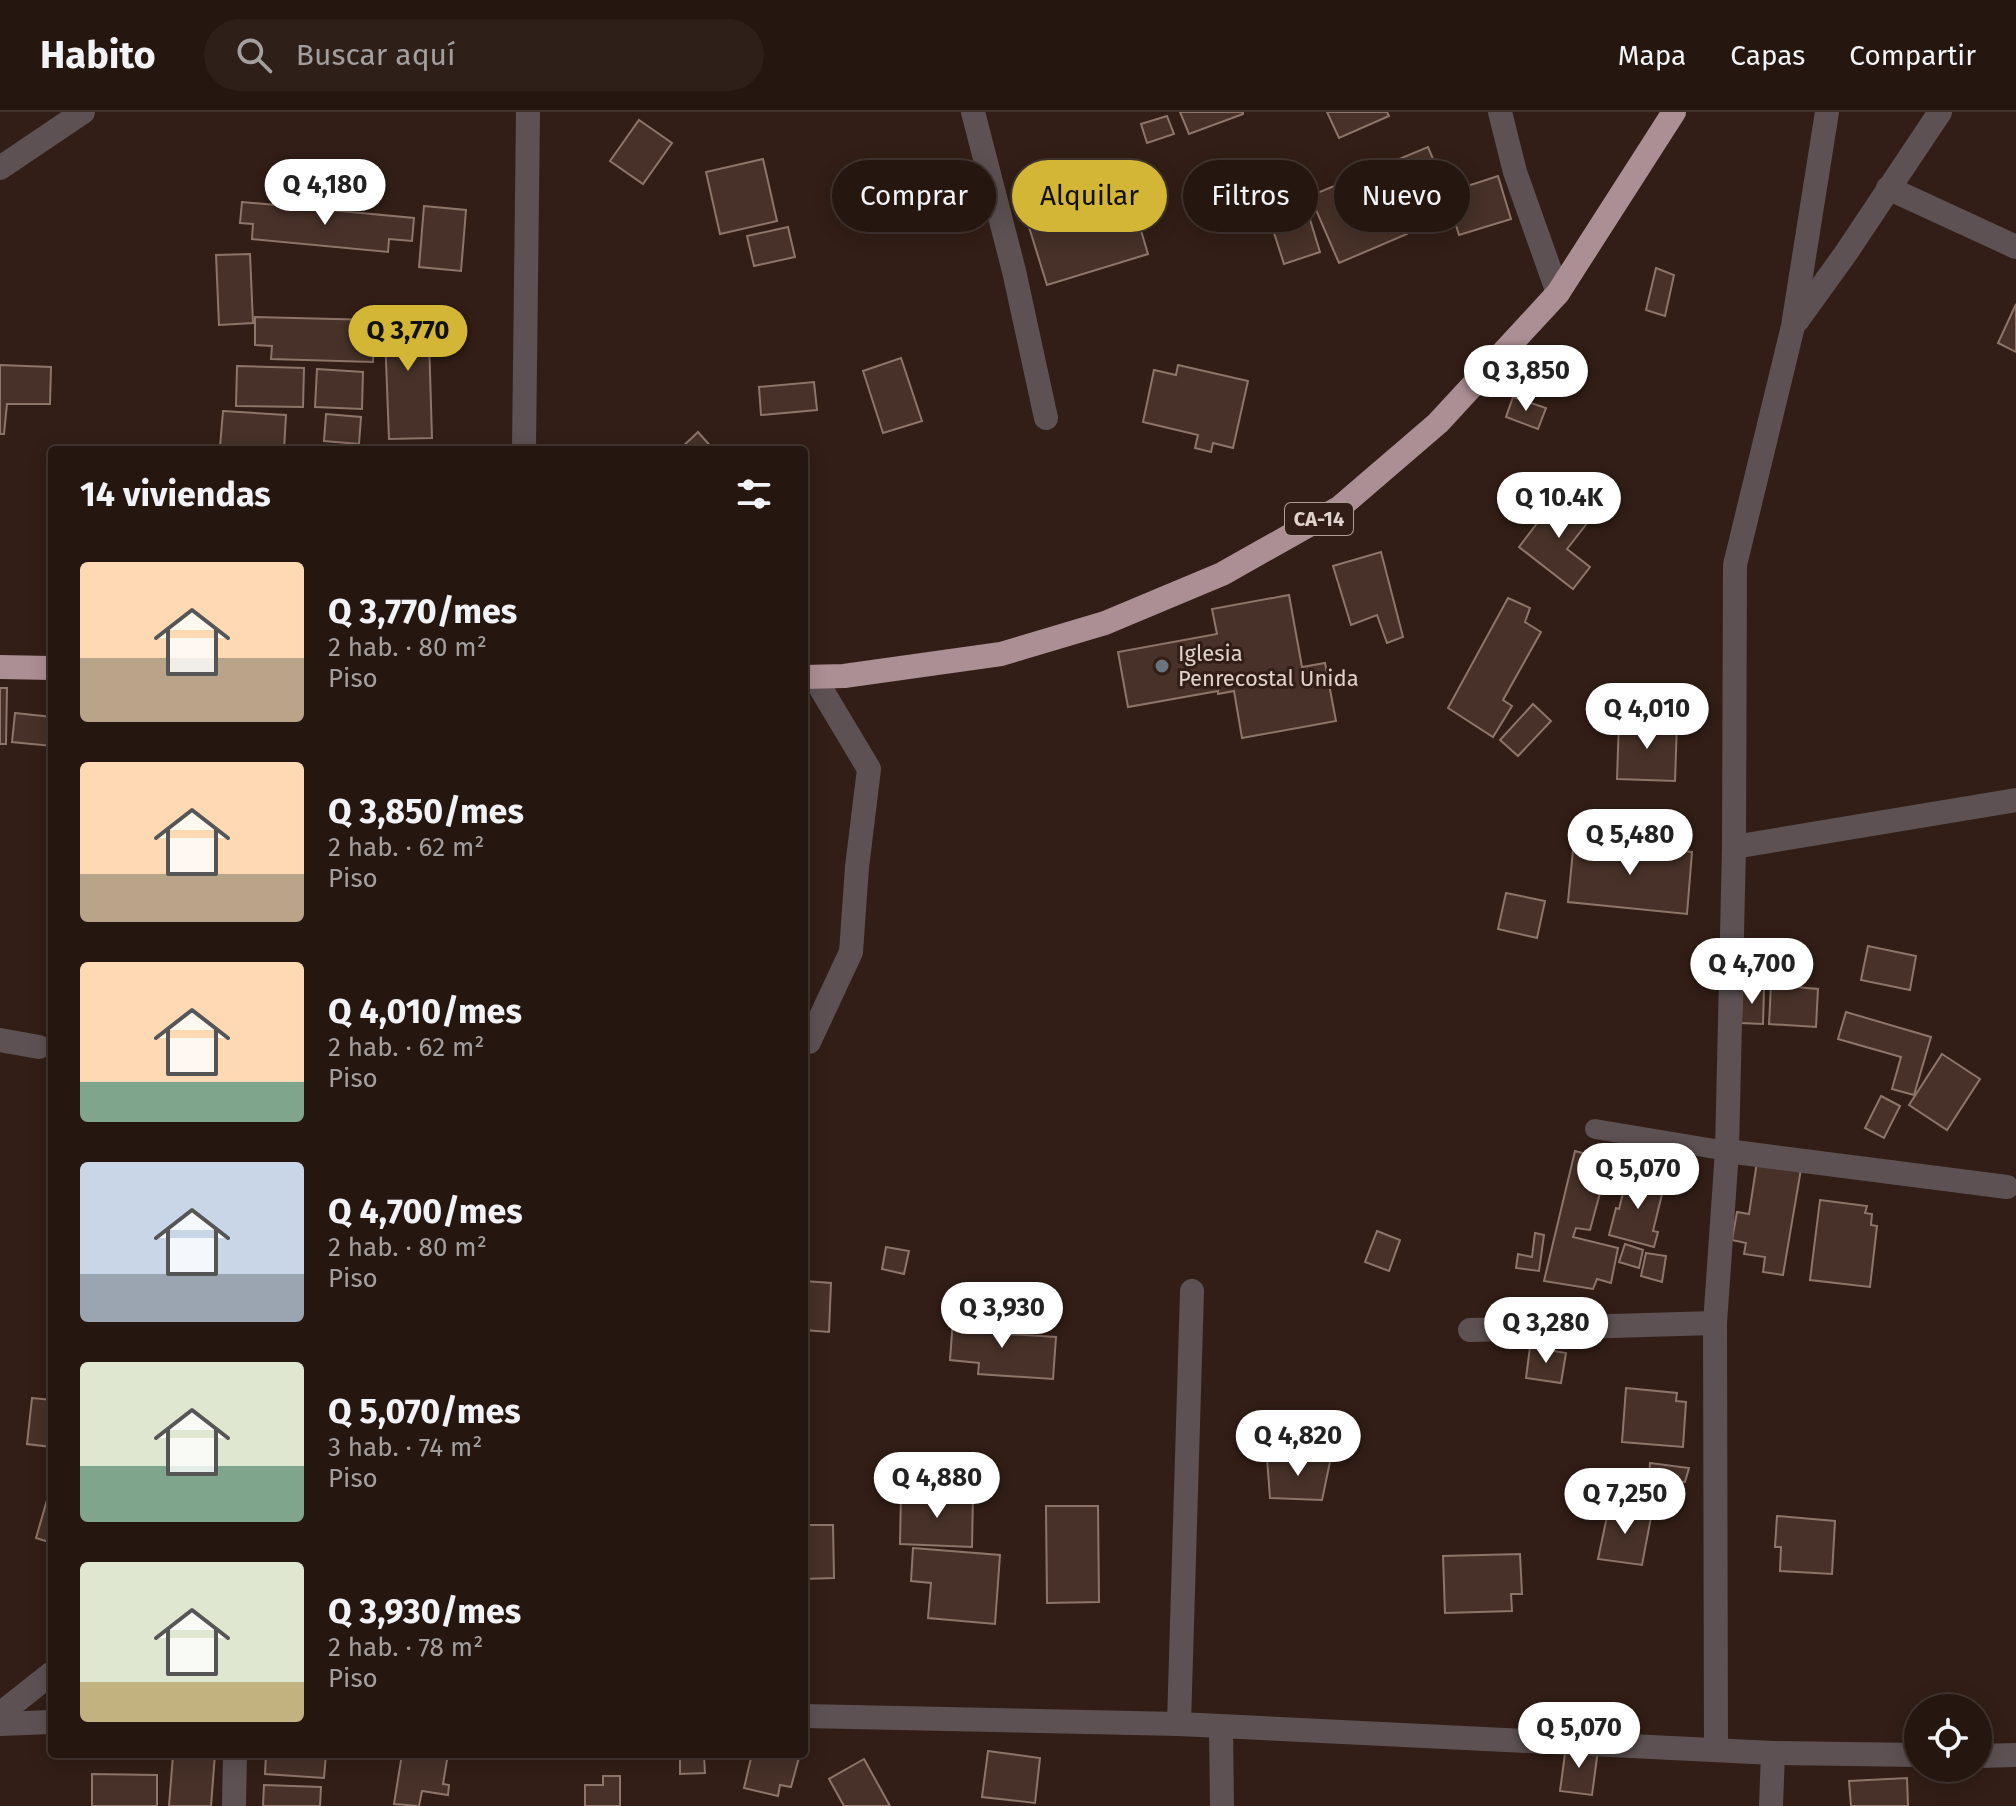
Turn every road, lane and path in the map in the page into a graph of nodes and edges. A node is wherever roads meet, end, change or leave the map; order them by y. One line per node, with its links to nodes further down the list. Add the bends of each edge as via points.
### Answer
1 (83, 112): 8 (street)
2 (528, 112): 14 (street)
3 (973, 112): 13 (street)
4 (1500, 112): 11 (street, via 1515,172)
5 (1674, 112): 11 (highway, CA-14)
6 (1827, 112): 12 (street)
7 (1940, 112): 9 (street)
8 (0, 168)
9 (1888, 188): 10 (street); 12 (street)
10 (2016, 247)
11 (1558, 293): 17 (highway, CA-14, via 1438,423 1339,508 1222,574 1105,623 1001,654)
12 (1793, 326): 19 (street, via 1735,565)
13 (1046, 418)
14 (524, 446)
15 (0, 667): 16 (highway)
16 (48, 668)
17 (809, 677): 21 (street, via 869,769 851,952)
18 (2016, 800): 19 (street)
19 (1734, 847): 24 (street)
20 (0, 1040): 22 (street)
21 (809, 1042)
22 (39, 1047)
23 (1595, 1129): 24 (lane)
24 (1727, 1151): 25 (street); 27 (street)
25 (2007, 1187)
26 (1192, 1291): 34 (street)
27 (1715, 1323): 28 (street); 36 (street)
28 (1470, 1330)
29 (48, 1676): 30 (street)
30 (0, 1714)
31 (808, 1716): 34 (street)
32 (48, 1722): 33 (street)
33 (0, 1724)
34 (1179, 1724): 35 (street)
35 (1221, 1728): 36 (street); 43 (street)
36 (1716, 1749): 37 (street)
37 (1773, 1753): 38 (street); 44 (street)
38 (1904, 1755)
39 (2016, 1755): 40 (street)
40 (1992, 1756)
41 (235, 1758): 42 (street)
42 (234, 1806)
43 (1222, 1806)
44 (1771, 1806)

